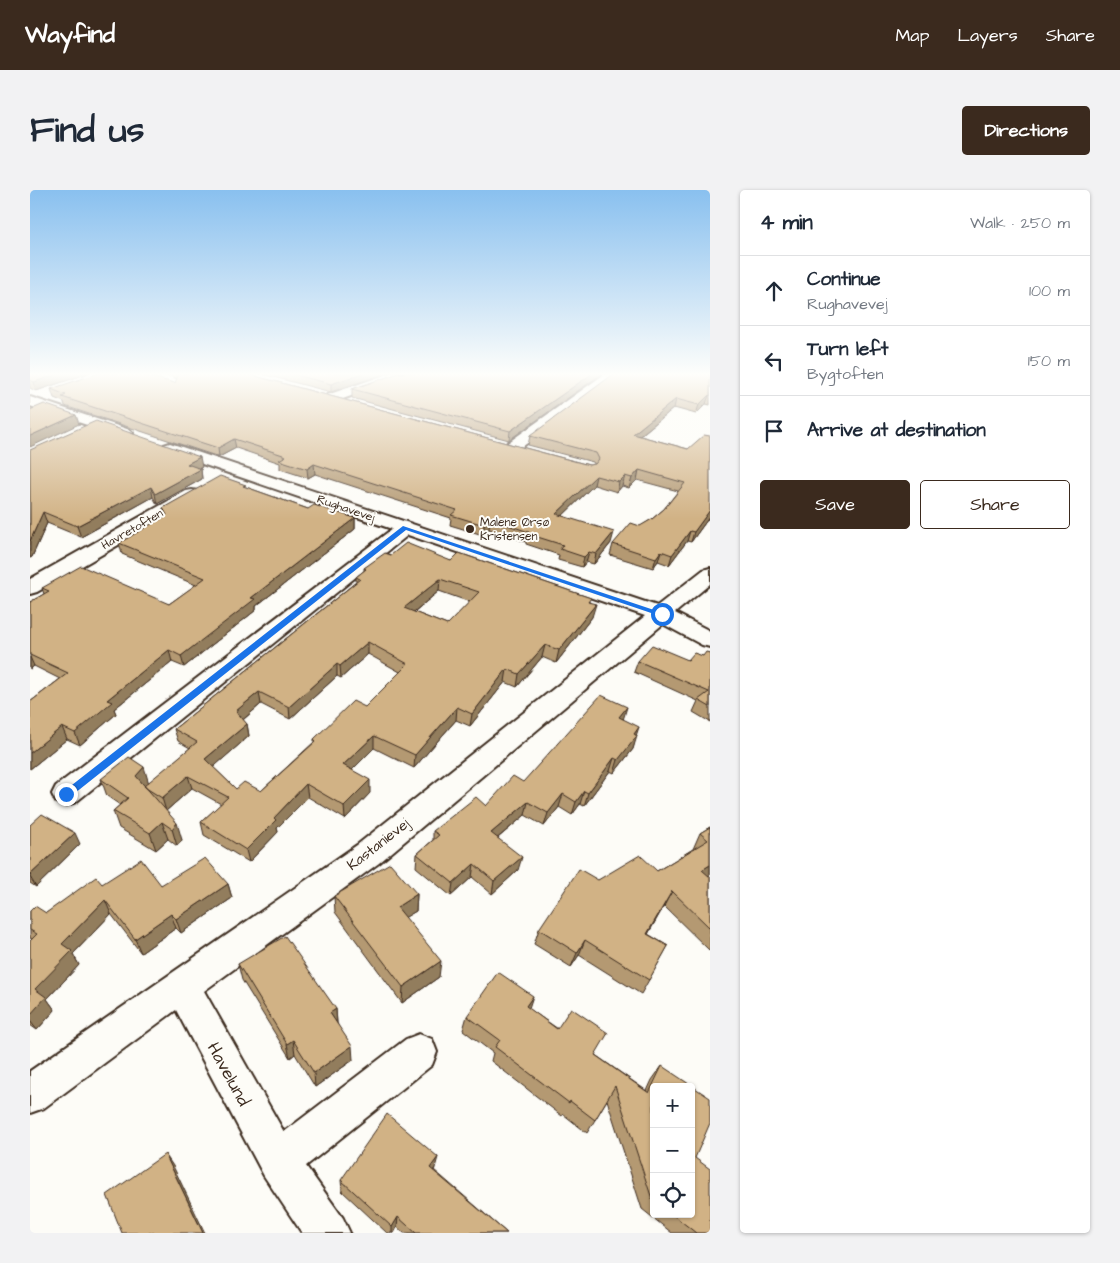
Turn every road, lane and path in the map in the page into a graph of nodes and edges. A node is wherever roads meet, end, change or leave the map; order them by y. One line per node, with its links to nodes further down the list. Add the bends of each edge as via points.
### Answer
1 (89, 422): 3 (street, Rughavevej)
2 (542, 422): 5 (street, via 507,446)
3 (96, 424): 4 (street); 6 (street, Rughavevej)
4 (80, 432)
5 (531, 452)
6 (234, 470): 7 (street, Rughavevej); 9 (street, Havretoften)
7 (405, 528): 10 (street, Rughavevej); 12 (street)
8 (710, 574): 10 (street, Kastanievej)
9 (30, 588)
10 (662, 614): 11 (street, Rughavevej); 13 (street, Kastanievej, via 368,854)
11 (710, 640)
12 (66, 794)
13 (182, 986): 15 (street, Kastanievej); 16 (street, Havelund)
14 (419, 1052): 16 (street)
15 (30, 1094)
16 (278, 1162): 17 (street, Havelund)
17 (328, 1233)

